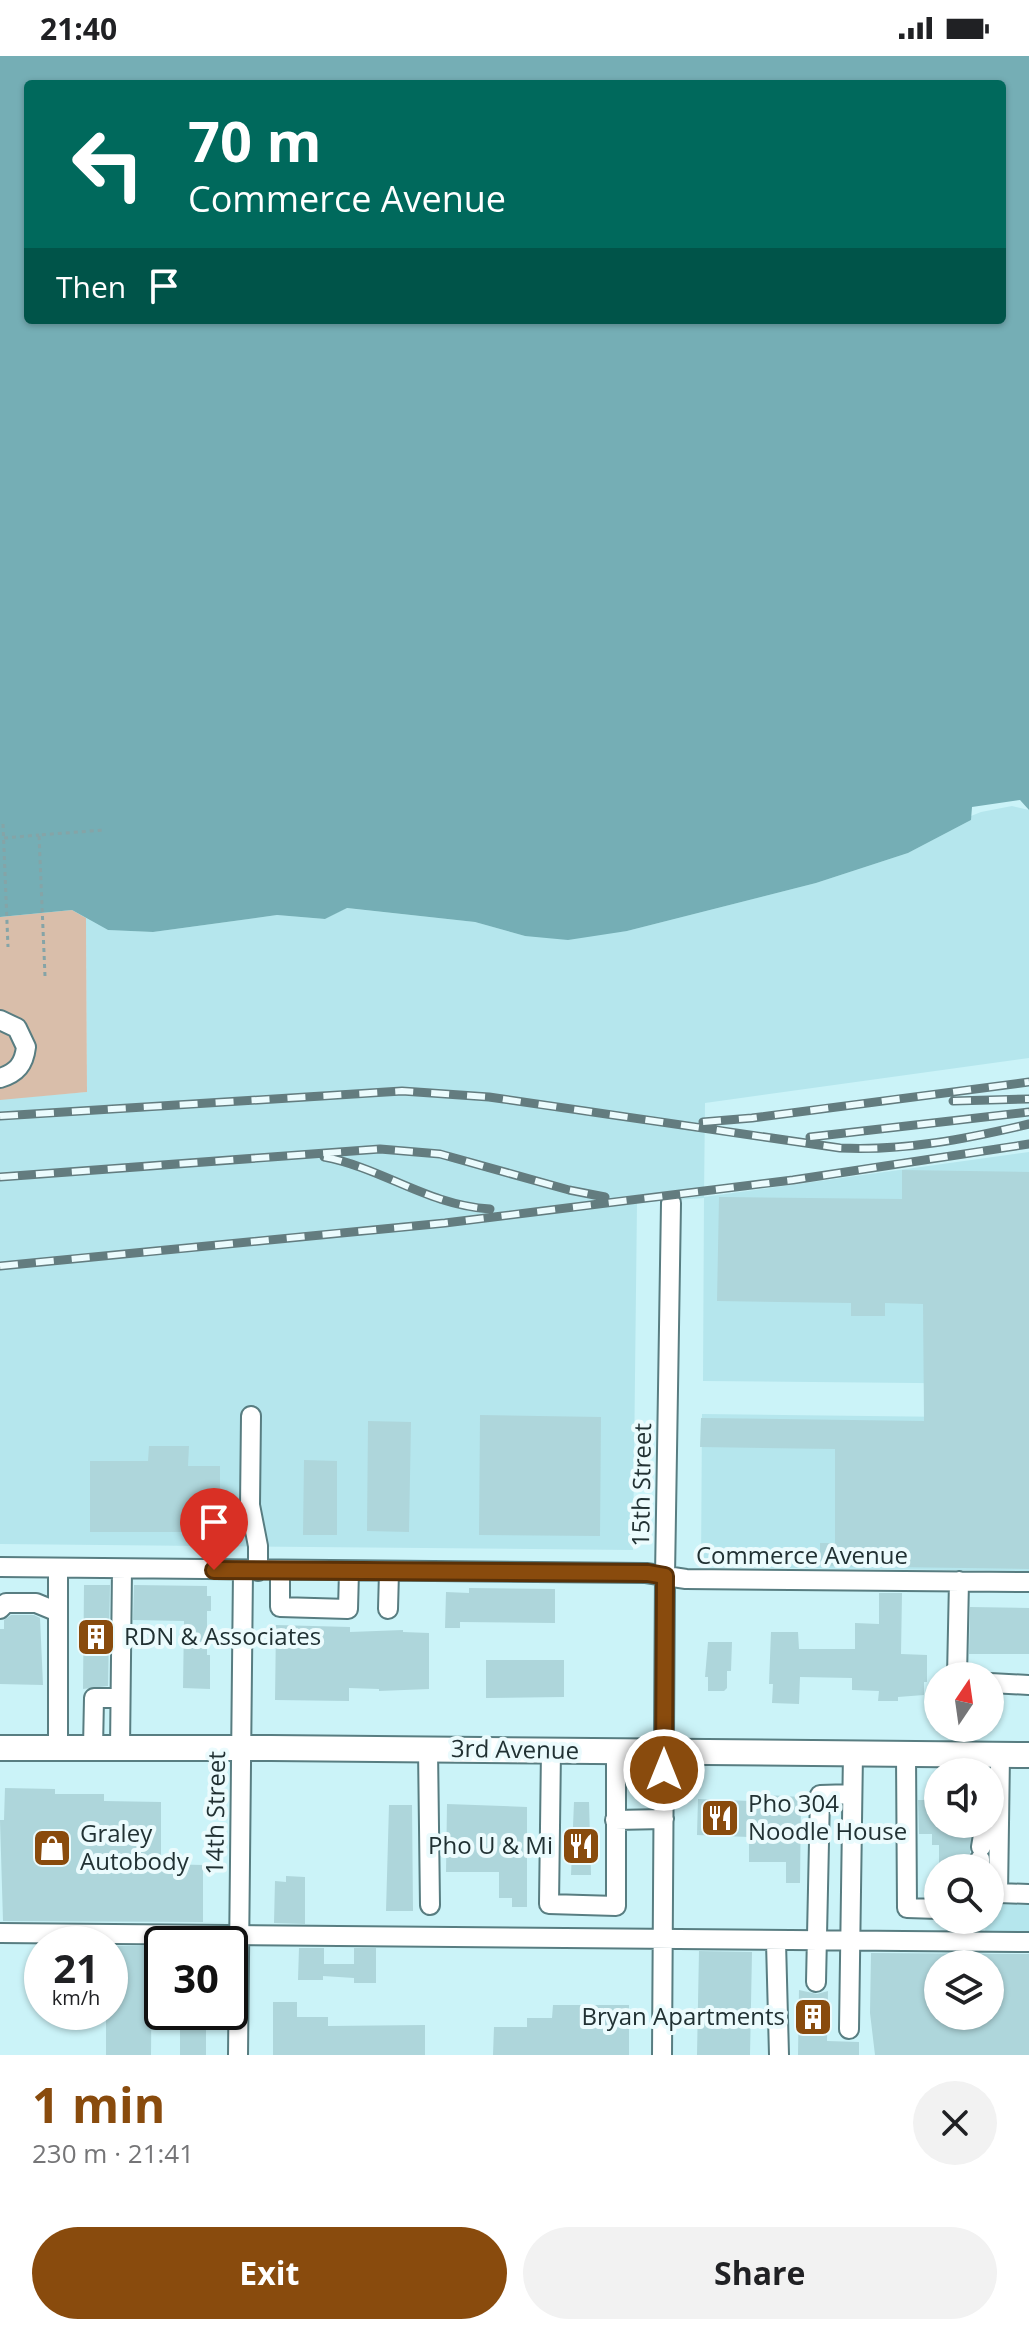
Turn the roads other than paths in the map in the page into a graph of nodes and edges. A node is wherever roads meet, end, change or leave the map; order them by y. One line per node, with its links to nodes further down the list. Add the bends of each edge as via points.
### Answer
1 (0, 1020): 2 (street, via 17,1028 26,1047 20,1067)
2 (0, 1078)
3 (671, 1203): 12 (street, 15th Street)
4 (251, 1416): 8 (street, 14th Street, via 250,1505 258,1546)
5 (0, 1567): 6 (street, Commerce Avenue)
6 (58, 1568): 7 (street, Commerce Avenue); 17 (street)
7 (122, 1569): 8 (street, Commerce Avenue); 21 (street)
8 (250, 1571): 9 (street, Commerce Avenue); 25 (street, 14th Street)
9 (280, 1571): 10 (street, Commerce Avenue); 10 (street, via 280,1607 348,1609)
10 (349, 1571): 11 (street, Commerce Avenue)
11 (389, 1572): 12 (street, Commerce Avenue); 16 (street)
12 (665, 1576): 13 (street, Commerce Avenue); 30 (street, 15th Street)
13 (959, 1581): 14 (street, Commerce Avenue); 18 (street)
14 (1029, 1582)
15 (0, 1609): 17 (street, via 6,1603 36,1603)
16 (388, 1609)
17 (58, 1612): 26 (street)
18 (957, 1662)
19 (1004, 1684): 20 (street)
20 (1029, 1685)
21 (120, 1698): 23 (street, via 94,1698); 24 (street)
22 (0, 1748): 26 (main road, 3rd Avenue)
23 (93, 1748): 24 (main road, 3rd Avenue); 26 (main road, 3rd Avenue)
24 (120, 1748): 25 (main road, 3rd Avenue)
25 (241, 1748): 27 (main road, 3rd Avenue); 44 (street, 14th Street)
26 (58, 1749)
27 (428, 1749): 28 (main road, 3rd Avenue); 41 (street)
28 (551, 1750): 29 (main road, 3rd Avenue); 38 (street, via 549,1904 616,1906)
29 (616, 1751): 30 (main road, 3rd Avenue); 38 (street)
30 (664, 1751): 31 (main road, 3rd Avenue); 37 (street, 15th Street)
31 (853, 1753): 32 (main road, 3rd Avenue); 36 (street)
32 (906, 1754): 33 (main road, 3rd Avenue); 42 (street)
33 (1000, 1755): 34 (main road, 3rd Avenue); 35 (street)
34 (1029, 1755)
35 (1000, 1758)
36 (852, 1794): 49 (street, via 820,1795); 50 (street)
37 (664, 1819): 38 (street); 48 (street, 15th Street)
38 (615, 1820)
39 (1029, 1894): 40 (street)
40 (1004, 1896)
41 (430, 1905)
42 (907, 1908): 43 (street); 51 (street)
43 (924, 1909)
44 (239, 1926)
45 (0, 1933): 46 (street)
46 (144, 1935)
47 (248, 1936): 48 (street)
48 (663, 1938): 52 (street); 58 (street, 15th Street)
49 (817, 1939): 50 (street); 52 (street); 54 (street)
50 (850, 1941): 51 (street); 55 (street)
51 (906, 1941): 53 (street)
52 (776, 1942): 59 (street)
53 (1029, 1942)
54 (816, 1982)
55 (849, 2029)
56 (238, 2030): 57 (street, 14th Street)
57 (238, 2055)
58 (662, 2055)
59 (779, 2055)

